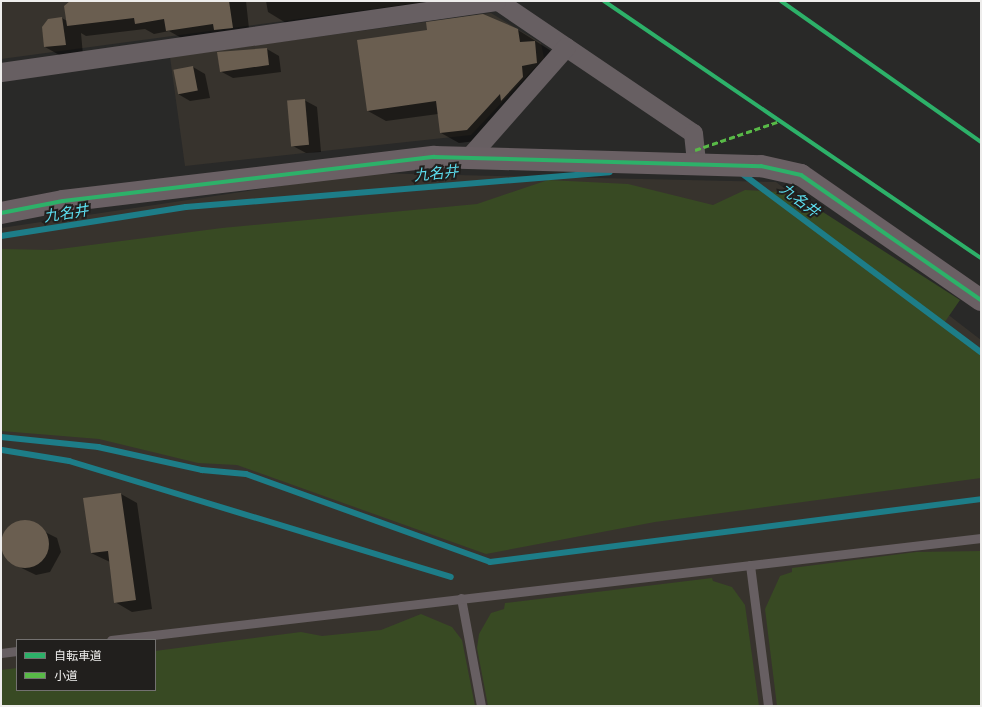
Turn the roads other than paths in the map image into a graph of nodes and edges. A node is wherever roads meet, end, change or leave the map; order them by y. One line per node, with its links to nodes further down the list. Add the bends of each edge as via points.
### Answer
1 (497, 1): 2 (street); 3 (street)
2 (566, 47): 4 (street); 5 (street, via 693,133)
3 (1, 72)
4 (468, 158): 5 (street); 6 (street, via 434,157 338,168 63,201)
5 (696, 164): 7 (street, via 761,166 801,175)
6 (1, 212)
7 (981, 300)
8 (981, 538): 9 (lane)
9 (750, 564): 10 (lane); 15 (lane)
10 (461, 598): 11 (lane); 14 (lane)
11 (119, 639)
12 (16, 652): 13 (lane)
13 (1, 653)
14 (481, 706)
15 (768, 706)

